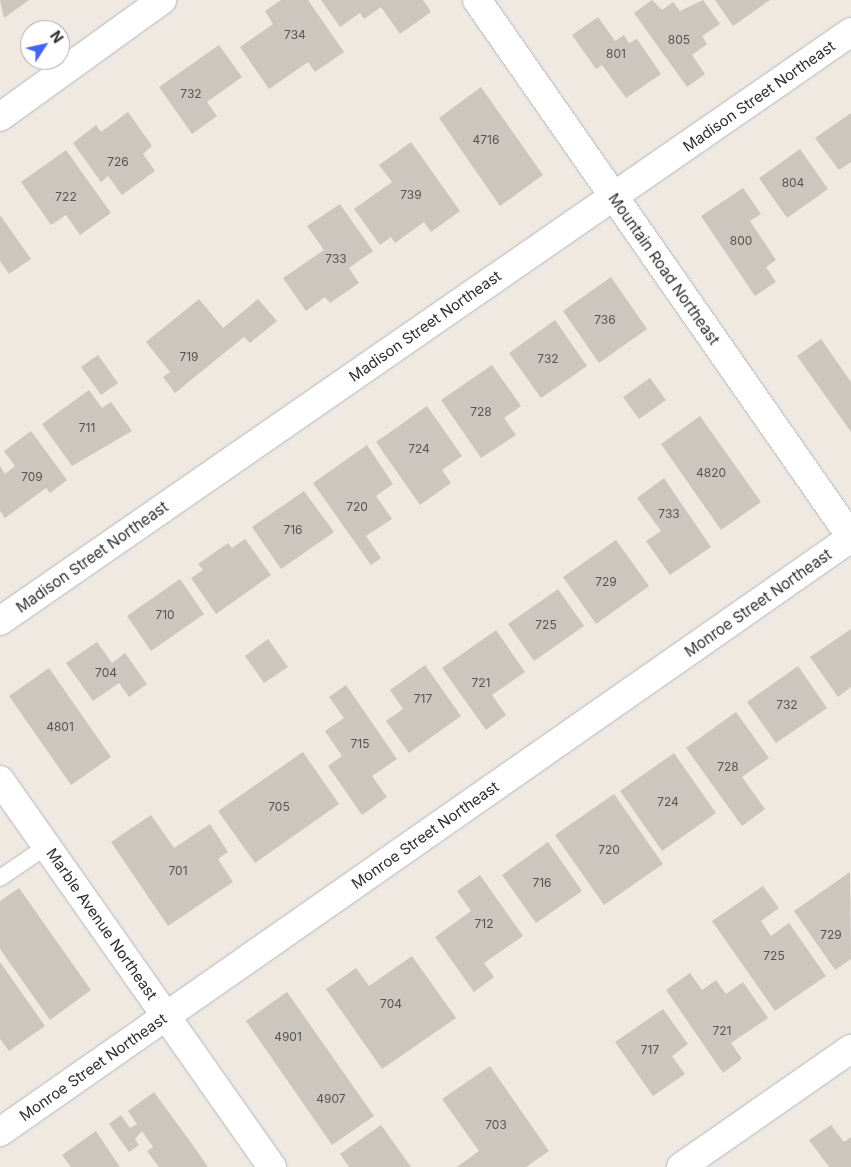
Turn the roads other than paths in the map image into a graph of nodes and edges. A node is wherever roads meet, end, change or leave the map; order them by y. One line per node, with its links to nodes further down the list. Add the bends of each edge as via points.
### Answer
1 (162, 0): 4 (street)
2 (477, 0): 5 (street, Mountain Road Northeast)
3 (851, 32): 5 (street, Madison Street Northeast)
4 (0, 117)
5 (614, 195): 6 (street, Mountain Road Northeast); 7 (street, Madison Street Northeast)
6 (851, 538): 11 (street, Monroe Street Northeast)
7 (0, 621)
8 (0, 780): 9 (street, Marble Avenue Northeast)
9 (47, 846): 10 (lane); 11 (street, Marble Avenue Northeast)
10 (0, 878)
11 (166, 1016): 13 (street, Monroe Street Northeast); 14 (street, Marble Avenue Northeast)
12 (851, 1048): 15 (street)
13 (0, 1132)
14 (272, 1167)
15 (681, 1167)

